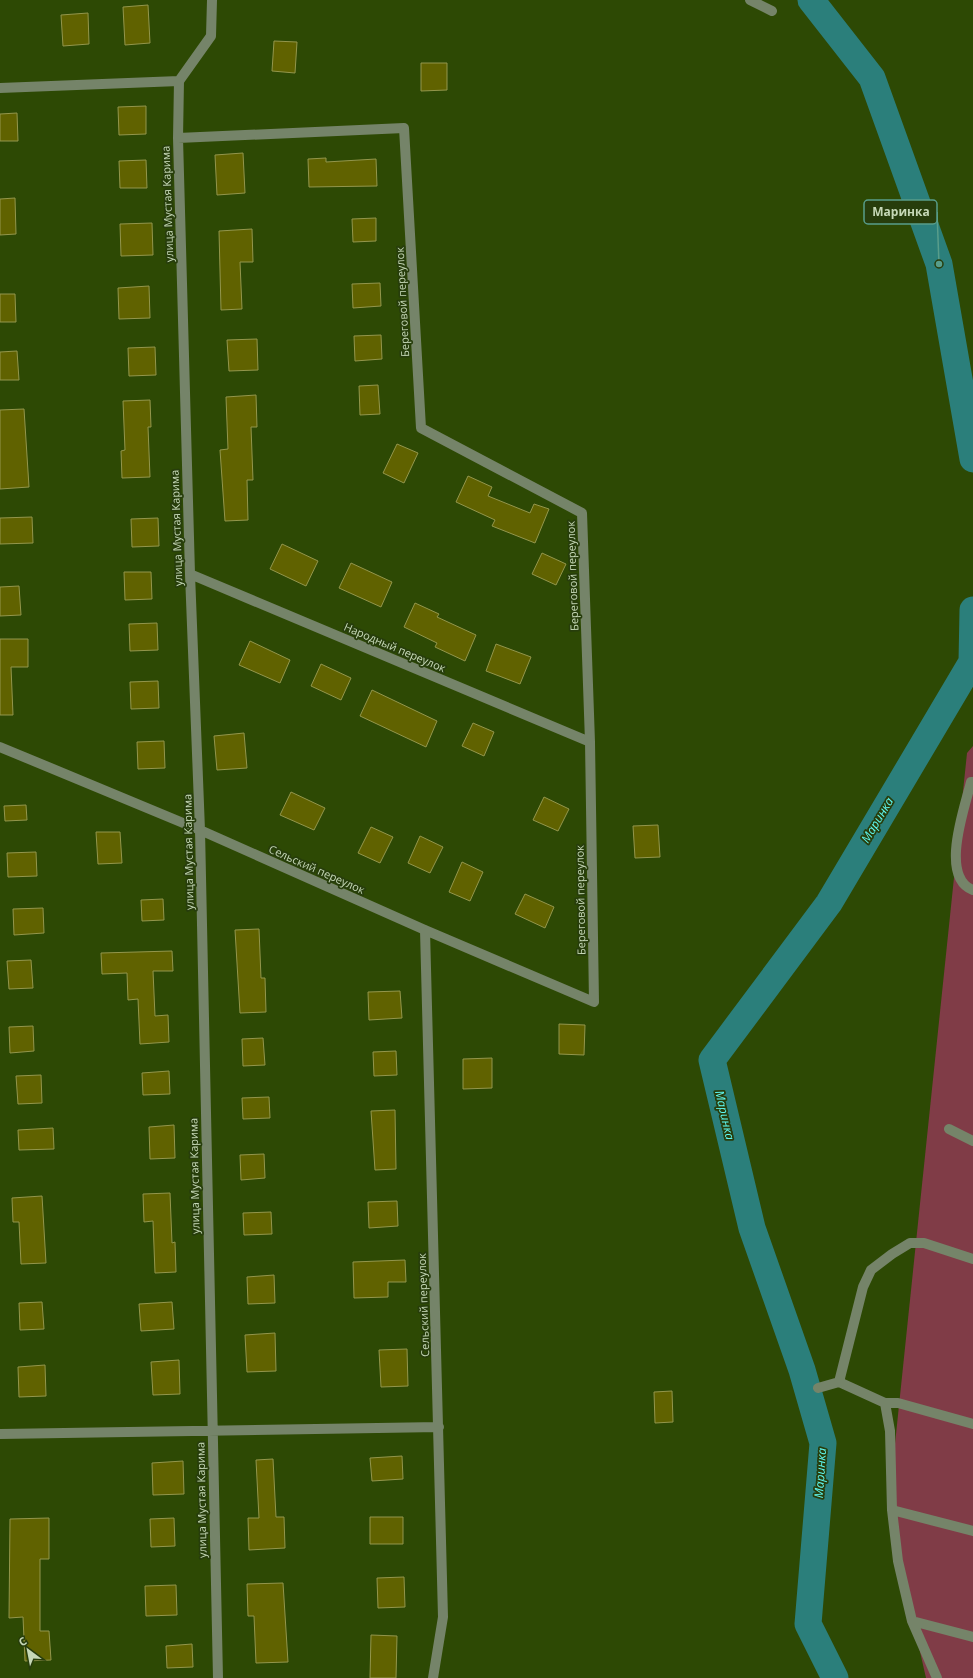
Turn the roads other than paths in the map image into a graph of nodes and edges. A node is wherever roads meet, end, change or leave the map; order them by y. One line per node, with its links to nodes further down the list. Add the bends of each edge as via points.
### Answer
1 (212, 0): 4 (street, via 211,36)
2 (750, 0): 3 (street)
3 (772, 11)
4 (179, 80): 5 (street); 6 (street, улица Мустая Карима)
5 (0, 88)
6 (178, 138): 7 (street, улица Мустая Карима); 8 (street, Береговой переулок, via 404,128 421,428 582,513)
7 (190, 574): 8 (street, Народный переулок); 11 (street, улица Мустая Карима)
8 (590, 742): 14 (street, Береговой переулок)
9 (0, 748): 11 (street, Сельский переулок)
10 (973, 782): 12 (street, via 955,859 962,881 967,888)
11 (200, 830): 13 (street, Сельский переулок); 23 (street, улица Мустая Карима)
12 (973, 890)
13 (425, 930): 14 (street, Сельский переулок); 22 (street, Сельский переулок)
14 (594, 1002)
15 (950, 1129): 16 (street)
16 (973, 1141)
17 (973, 1259): 18 (street, via 924,1243 910,1244 871,1270 863,1287)
18 (839, 1382): 19 (street); 20 (street)
19 (818, 1388)
20 (885, 1403): 21 (street, via 898,1403); 25 (street, via 890,1432)
21 (973, 1424)
22 (439, 1427): 23 (street); 30 (street, Сельский переулок, via 443,1617)
23 (211, 1432): 24 (street); 29 (street, улица Мустая Карима)
24 (0, 1434)
25 (892, 1510): 26 (street); 27 (street, via 898,1561)
26 (973, 1531)
27 (912, 1621): 28 (street); 31 (street)
28 (973, 1637)
29 (218, 1678)
30 (433, 1678)
31 (937, 1678)

